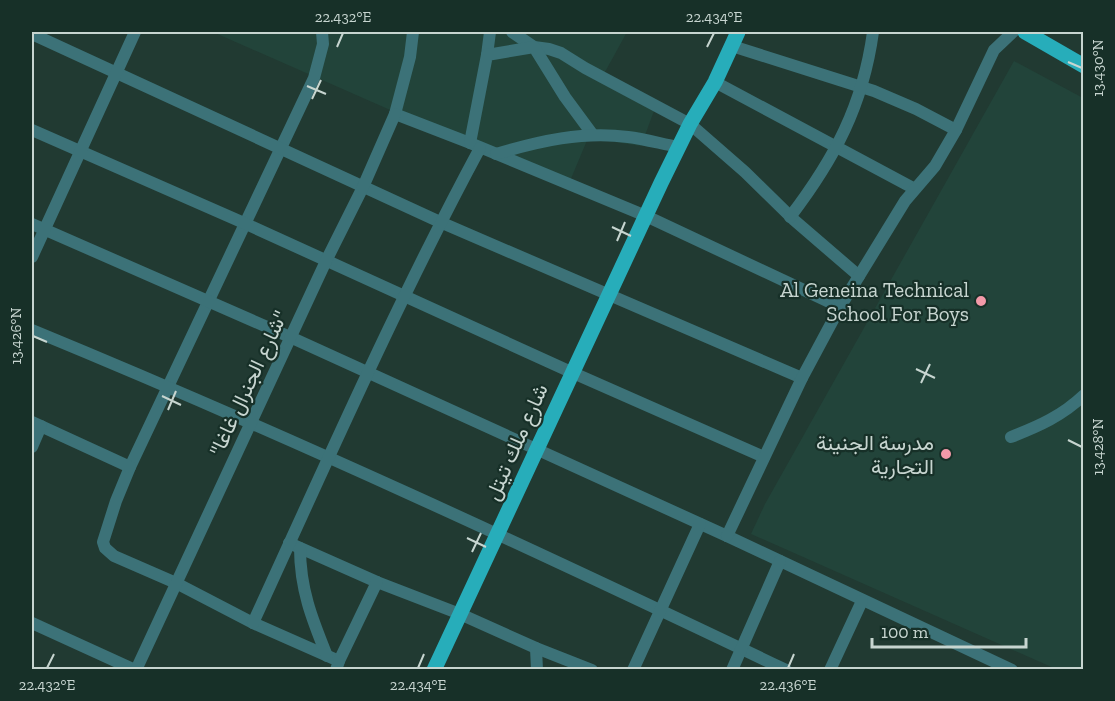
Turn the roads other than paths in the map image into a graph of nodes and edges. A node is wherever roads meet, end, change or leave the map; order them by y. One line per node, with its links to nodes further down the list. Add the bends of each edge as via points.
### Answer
1 (135, 32): 14 (street)
2 (322, 32): 25 (street, via 323,44 314,78)
3 (413, 32): 17 (street, "شارع الجنرال غاغا")
4 (490, 32): 12 (street)
5 (512, 32): 11 (street)
6 (873, 32): 16 (street)
7 (1013, 32): 20 (street, via 994,50)
8 (1025, 32): 13 (main road)
9 (34, 36): 14 (street)
10 (735, 39): 15 (main road, شارع ملك تيتل); 16 (street)
11 (534, 47): 12 (street); 18 (street, via 561,53); 21 (street)
12 (487, 55): 22 (street)
13 (1083, 66)
14 (116, 72): 25 (street); 26 (street)
15 (715, 82): 18 (main road, شارع ملك تيتل); 23 (street)
16 (862, 87): 20 (street); 23 (street)
17 (395, 114): 22 (street); 28 (street, "شارع الجنرال غاغا")
18 (690, 124): 24 (main road, شارع ملك تيتل); 31 (street)
19 (32, 130): 26 (street)
20 (956, 130): 29 (street, via 935,166)
21 (593, 135): 24 (street); 27 (street, via 555,139)
22 (475, 145): 27 (street); 32 (street)
23 (838, 146): 29 (street); 31 (street)
24 (679, 147): 30 (main road, شارع ملك تيتل)
25 (279, 148): 28 (street); 33 (street)
26 (80, 152): 33 (street); 35 (street)
27 (495, 154): 30 (street)
28 (363, 187): 32 (street); 37 (street, "شارع الجنرال غاغا")
29 (915, 189): 38 (street)
30 (646, 216): 39 (main road, شارع ملك تيتل); 42 (street)
31 (790, 217): 38 (street)
32 (440, 222): 39 (street); 40 (street)
33 (244, 223): 37 (street); 41 (street)
34 (32, 224): 35 (street)
35 (44, 230): 36 (street); 41 (street)
36 (32, 257)
37 (326, 261): 40 (street); 44 (street, "شارع الجنرال غاغا")
38 (859, 276): 42 (street)
39 (608, 295): 45 (main road, شارع ملك تيتل); 47 (street)
40 (404, 297): 45 (street); 46 (street)
41 (209, 302): 44 (street); 48 (street)
42 (840, 307): 47 (street)
43 (32, 330): 48 (street)
44 (290, 337): 46 (street); 50 (street, "شارع الجنرال غاغا")
45 (571, 372): 54 (main road, شارع ملك تيتل); 55 (street)
46 (368, 374): 54 (street); 56 (street)
47 (802, 378): 55 (street)
48 (167, 386): 50 (street); 57 (street)
49 (1083, 395): 52 (street, via 1049,422)
50 (252, 422): 56 (street); 64 (street, "شارع الجنرال غاغا")
51 (36, 424): 53 (street); 57 (street)
52 (1011, 437)
53 (32, 447)
54 (535, 449): 58 (street); 59 (main road, شارع ملك تيتل)
55 (764, 457): 60 (street)
56 (330, 458): 59 (street); 61 (street)
57 (130, 467): 64 (street, via 104,538 105,548 114,556)
58 (700, 524): 60 (street); 66 (street)
59 (498, 533): 66 (street); 67 (main road, شارع ملك تيتل)
60 (727, 536): 62 (street)
61 (295, 545): 63 (street); 69 (street); 72 (street, via 308,608)
62 (780, 561): 65 (street); 71 (street)
63 (377, 582): 67 (street); 72 (street)
64 (176, 583): 69 (street); 73 (street, "شارع الجنرال غاغا")
65 (862, 601): 80 (street); 81 (street)
66 (661, 610): 71 (street); 77 (street)
67 (460, 614): 70 (street); 74 (main road, شارع ملك تيتل)
68 (32, 623): 73 (street)
69 (252, 623): 72 (street)
70 (536, 648): 75 (street); 76 (street)
71 (742, 648): 78 (street); 79 (street)
72 (334, 662)
73 (135, 669)
74 (434, 669)
75 (537, 669)
76 (592, 669)
77 (633, 669)
78 (732, 669)
79 (786, 669)
80 (830, 669)
81 (1012, 669)

